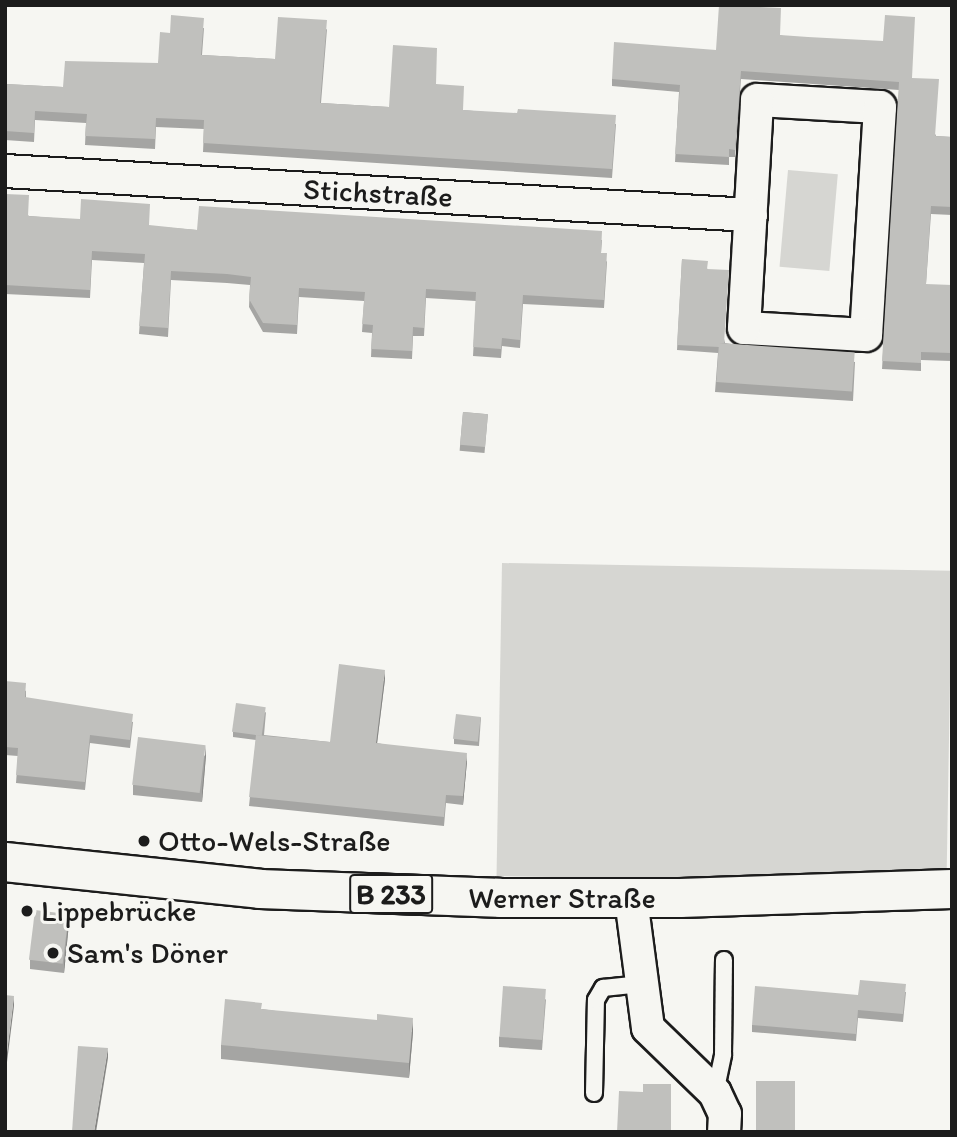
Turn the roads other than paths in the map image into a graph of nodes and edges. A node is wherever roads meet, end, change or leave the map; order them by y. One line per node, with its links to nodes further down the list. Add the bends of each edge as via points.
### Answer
1 (5, 171): 2 (street, Stichstraße)
2 (751, 215): 2 (street, via 744,328 866,335 880,107 757,100)
3 (5, 862): 5 (main road, Werner Straße / B 233, via 260,888)
4 (952, 889): 5 (main road, Werner Straße / B 233)
5 (631, 899): 7 (street)
6 (724, 960): 9 (lane, via 723,1054)
7 (639, 984): 8 (lane, via 603,988 596,1000); 9 (street, via 648,1028)
8 (594, 1093)
9 (715, 1093): 10 (street, via 725,1114)
10 (724, 1132)

